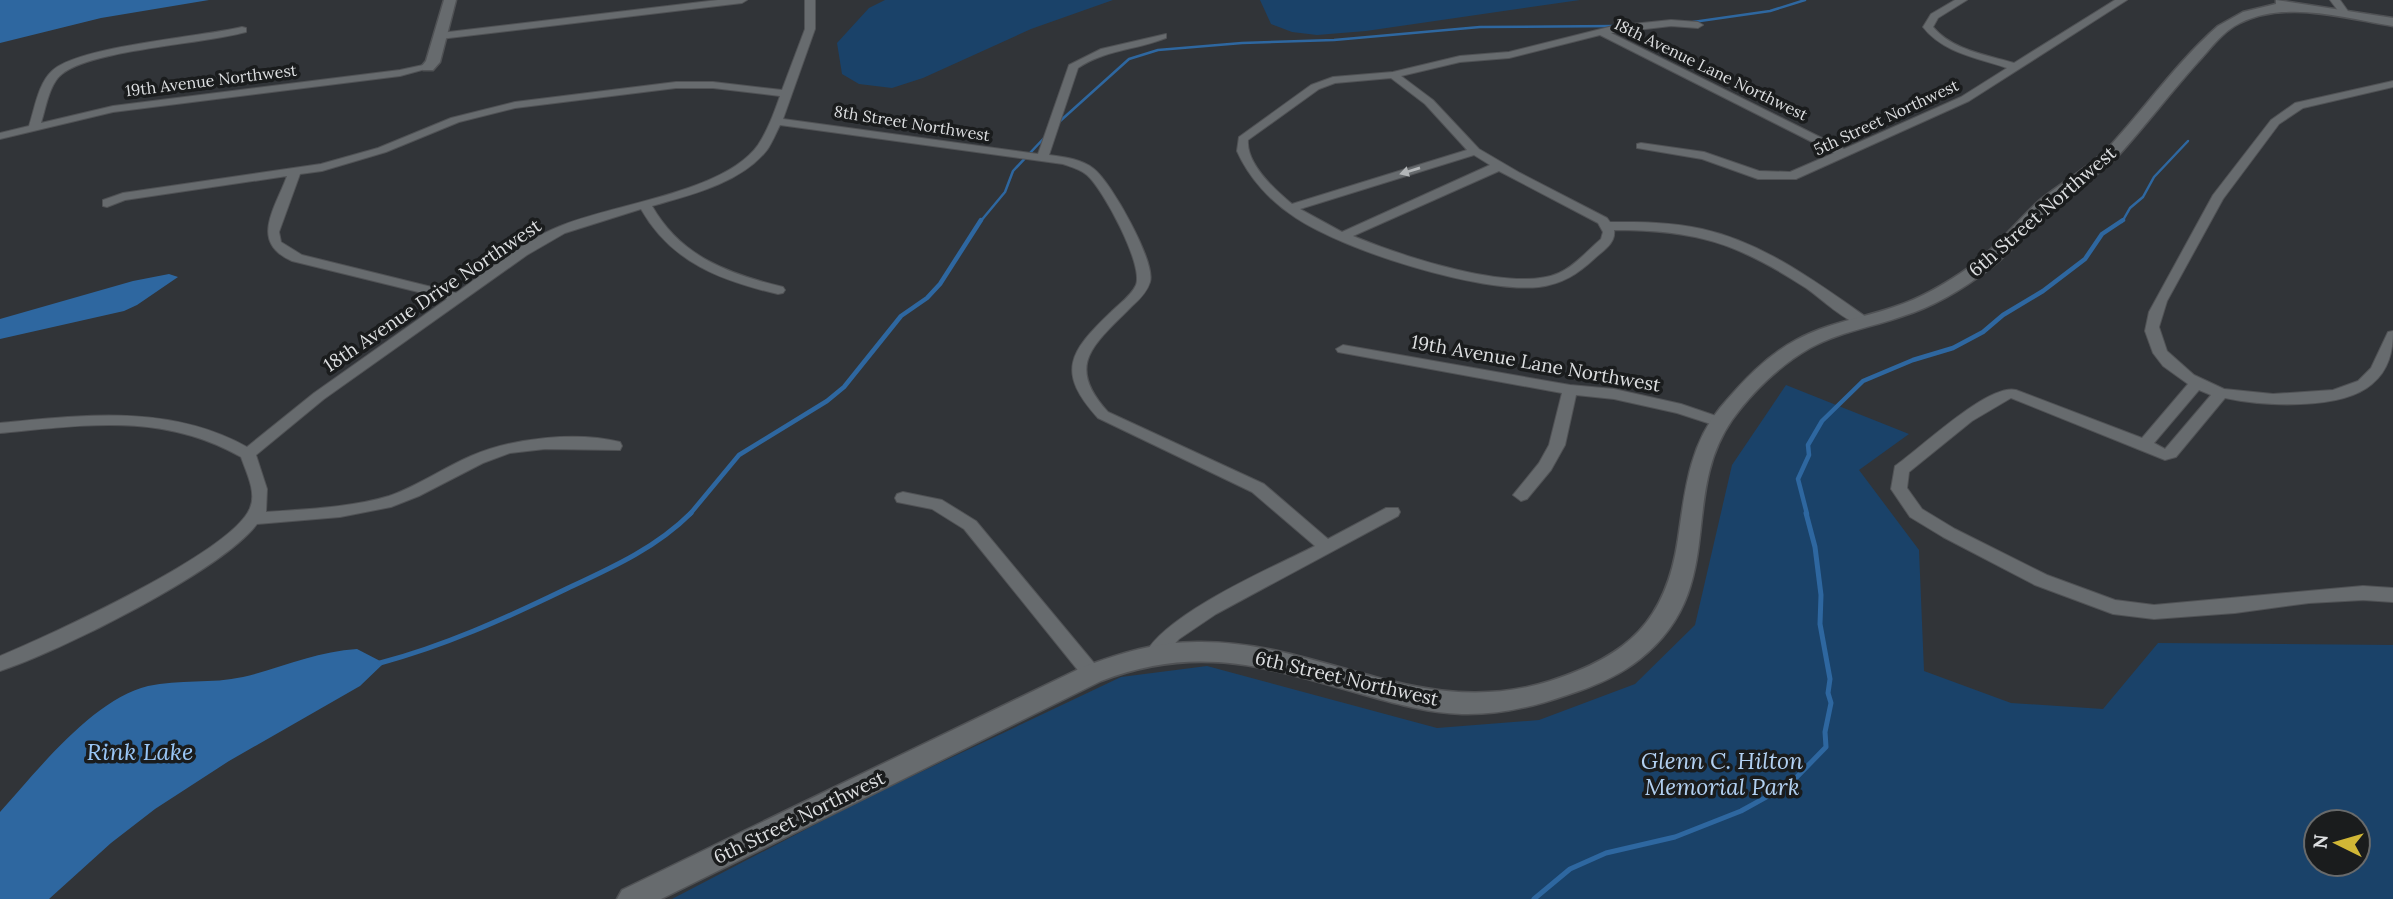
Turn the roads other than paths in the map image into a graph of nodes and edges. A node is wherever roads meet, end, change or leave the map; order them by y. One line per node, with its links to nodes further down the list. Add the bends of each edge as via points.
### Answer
1 (450, 0): 14 (street)
2 (742, 0): 14 (street)
3 (810, 0): 20 (street, 18th Avenue Drive Northwest, via 810,29)
4 (1962, 0): 17 (street, via 1934,16 1928,27 1932,34)
5 (2122, 0): 17 (street, 5th Street Northwest)
6 (2263, 0): 8 (street, 6th Street Northwest)
7 (2334, 0): 9 (street)
8 (2293, 5): 9 (street, 6th Street Northwest); 38 (street, 6th Street Northwest, via 2227,25 2106,159 2045,205 1991,260 1942,295)
9 (2345, 13): 10 (street, 6th Street Northwest)
10 (2393, 22)
11 (1699, 24): 13 (street)
12 (242, 30): 22 (street, via 67,65 53,77)
13 (1602, 32): 18 (street, via 1529,51 1446,61); 27 (street, 18th Avenue Lane Northwest)
14 (440, 36): 16 (street)
15 (1162, 36): 28 (street, via 1105,51 1073,67)
16 (428, 67): 22 (street, 19th Avenue Northwest)
17 (2015, 67): 27 (street, 5th Street Northwest, via 1965,99)
18 (1393, 75): 26 (street, via 1429,102); 33 (street, via 1322,83 1243,139 1242,150 1261,180)
19 (2393, 84): 42 (street, via 2289,110 2217,198 2153,318 2152,332 2163,355)
20 (787, 93): 21 (street, 18th Avenue Drive Northwest); 30 (street, via 676,85 515,105 455,120 364,156)
21 (776, 121): 28 (street, 8th Street Northwest); 32 (street, 18th Avenue Drive Northwest, via 762,148 723,177)
22 (36, 122): 23 (street); 24 (street, 19th Avenue Northwest)
23 (0, 126)
24 (0, 136)
25 (1641, 146): 27 (street, 5th Street Northwest, via 1704,156 1747,172 1782,177 1808,171)
26 (1475, 151): 29 (street); 33 (street, one-way to 33)
27 (1844, 153)
28 (1042, 158): 54 (street, 8th Street Northwest, via 1092,172 1144,267 1143,286 1087,346 1079,361 1079,383 1092,405 1103,415 1258,488)
29 (1499, 166): 34 (street); 35 (street)
30 (294, 173): 31 (street); 37 (street, via 273,232 278,249 296,258)
31 (107, 202)
32 (645, 204): 36 (street, via 663,235 692,260 737,280); 37 (street, 18th Avenue Drive Northwest, via 561,230)
33 (1291, 208): 35 (street)
34 (1606, 226): 35 (street, via 1607,240 1562,277 1537,281 1468,277); 38 (street, via 1676,228 1715,236 1795,275)
35 (1343, 236)
36 (778, 290)
37 (456, 297): 49 (street, 18th Avenue Drive Northwest, via 309,403)
38 (1864, 322): 45 (street, 6th Street Northwest, via 1792,350 1754,382)
39 (2393, 335): 41 (street)
40 (1343, 349): 43 (street, 19th Avenue Lane Northwest)
41 (2390, 354): 44 (street, via 2364,384 2344,391 2284,398)
42 (2197, 383): 44 (street); 47 (street)
43 (1570, 390): 45 (street, 19th Avenue Lane Northwest, via 1662,404); 50 (street, via 1557,445)
44 (2221, 393): 47 (street, via 2170,453)
45 (1720, 422): 56 (street, 6th Street Northwest, via 1701,467 1688,560 1671,609 1631,653 1583,678 1527,698 1466,704 1396,693 1233,652)
46 (0, 428): 49 (street, via 95,421 164,423 210,436)
47 (2145, 445): 55 (street, via 2011,393 1964,419 1901,470 1899,489 1916,513 1949,533 2041,580 2113,607 2154,612 2309,596)
48 (614, 446): 53 (street, via 518,446 374,505)
49 (248, 454): 53 (street, via 261,490)
50 (1521, 495)
51 (904, 498): 58 (street, via 936,503 970,525)
52 (1392, 512): 54 (street)
53 (253, 519): 57 (street, via 225,546 191,567)
54 (1327, 547): 56 (street, via 1210,609 1162,643)
55 (2393, 596)
56 (1154, 654): 58 (street, 6th Street Northwest)
57 (0, 664)
58 (1092, 674): 59 (street, 6th Street Northwest)
59 (632, 899)

